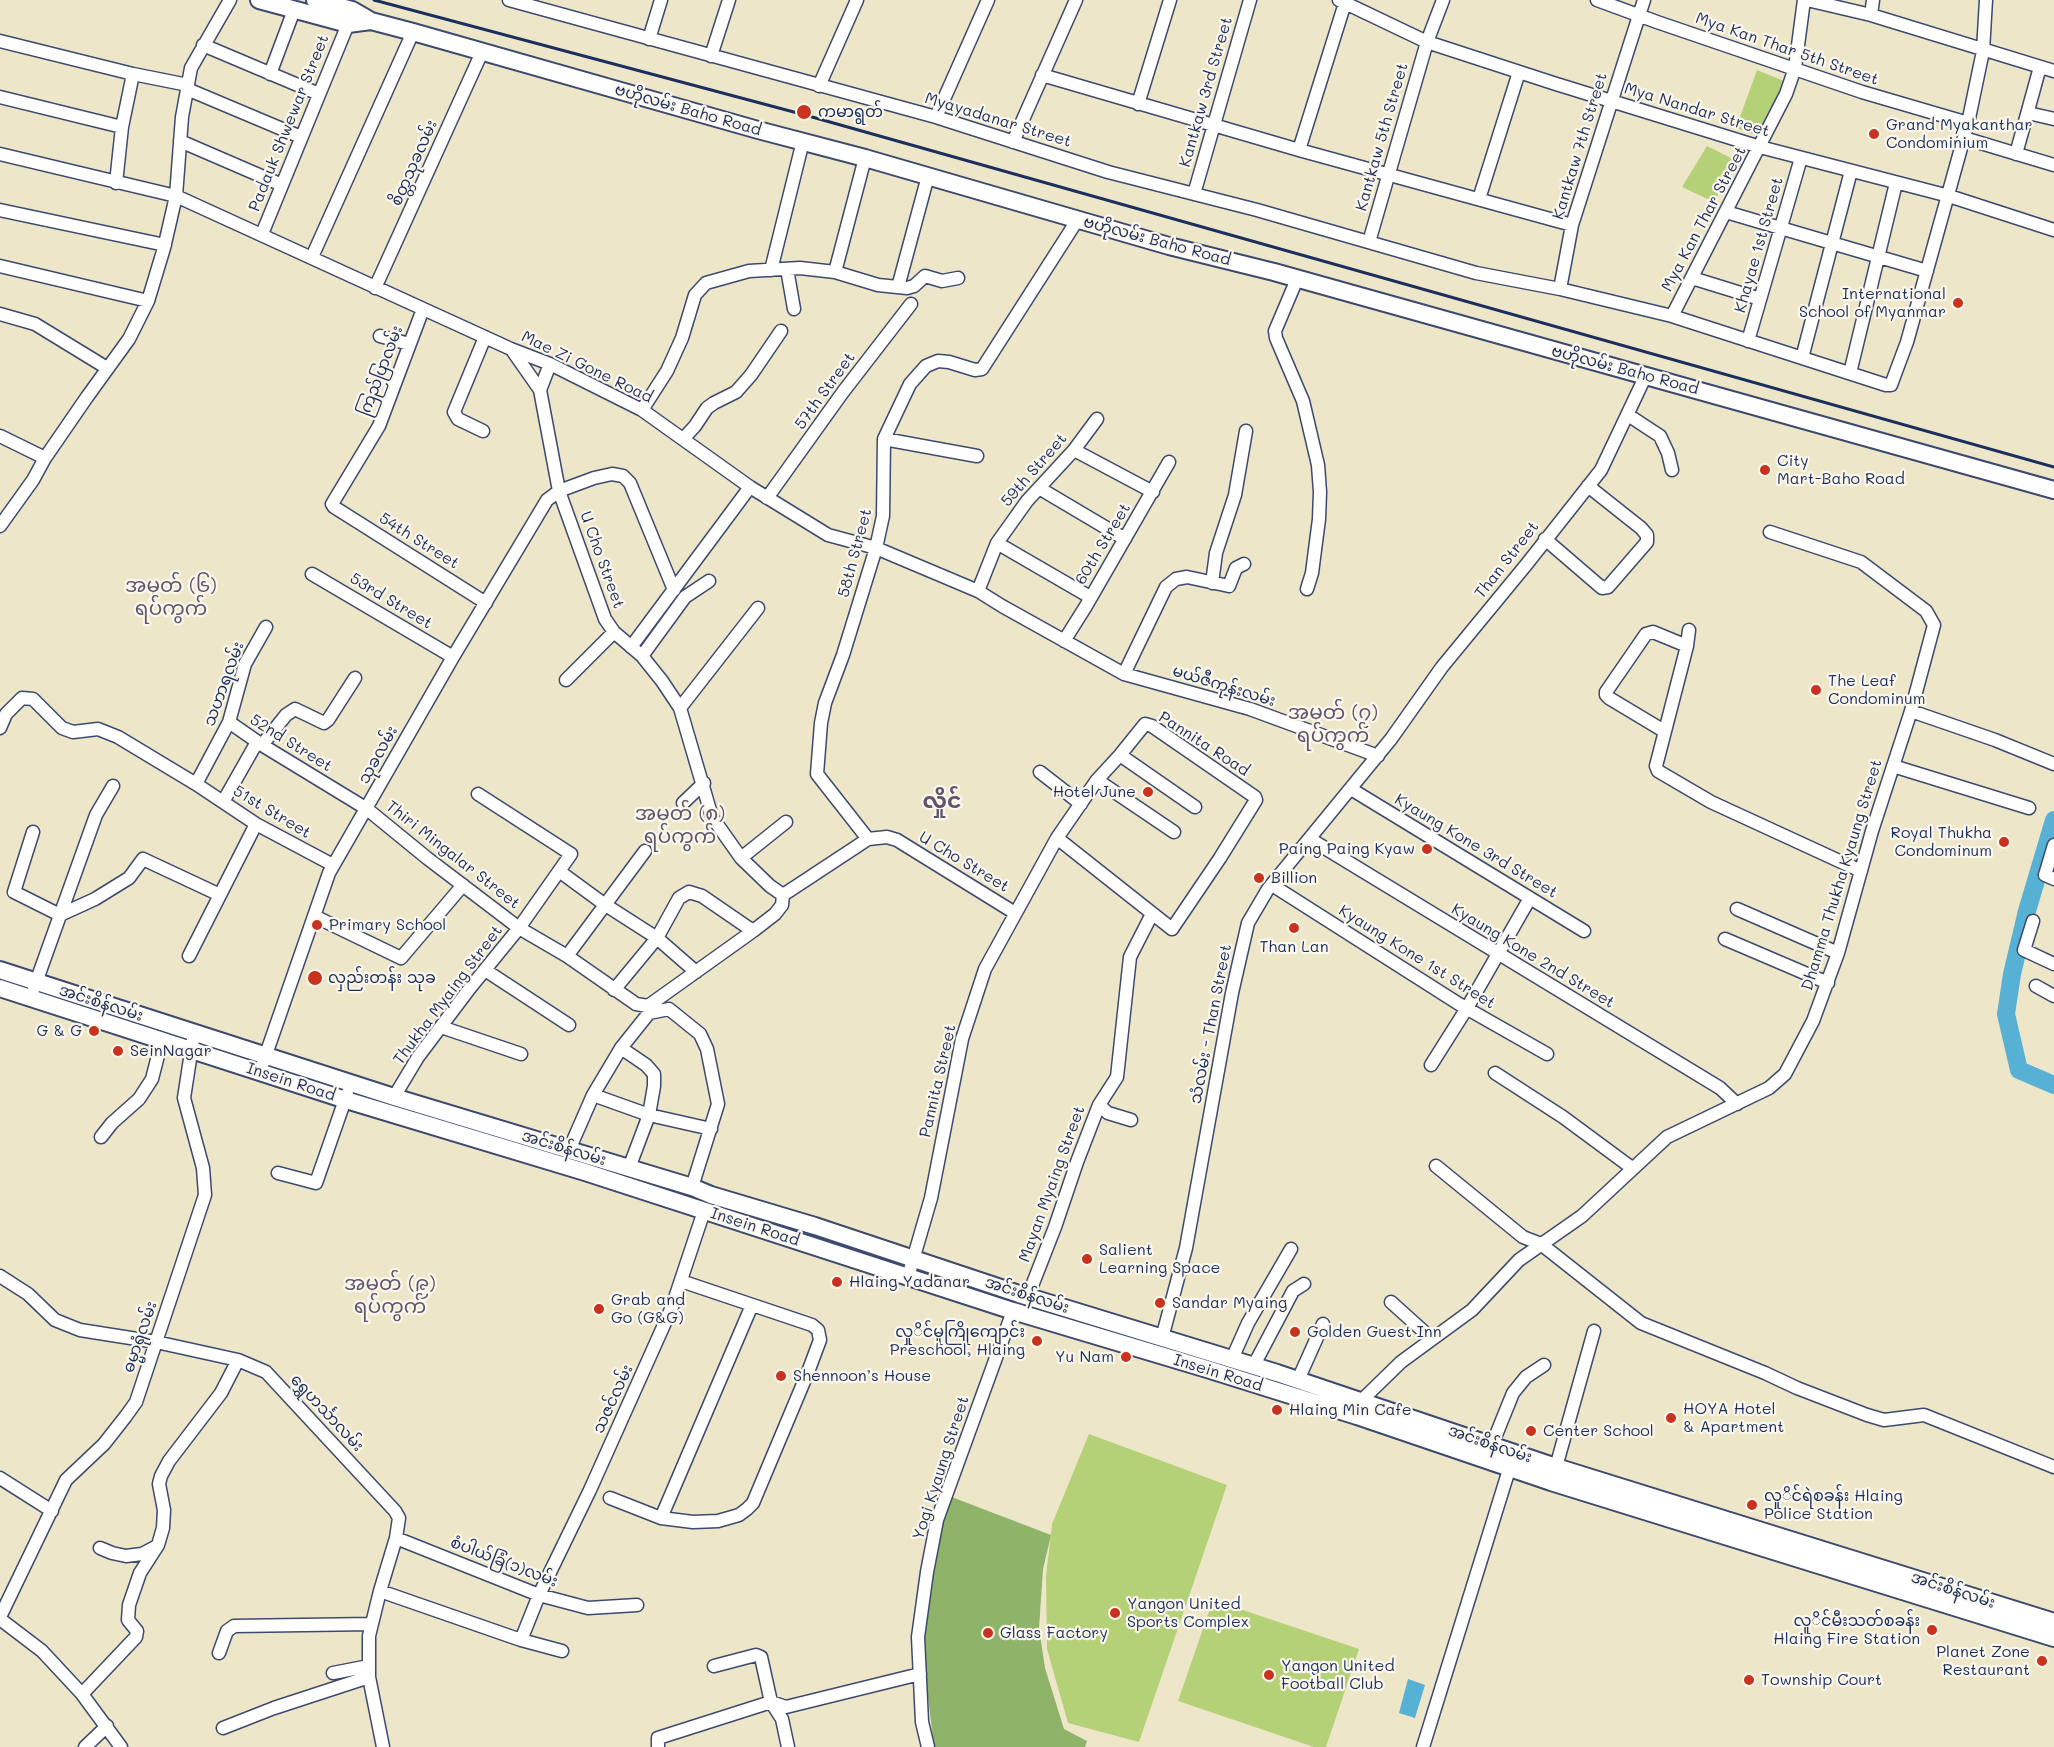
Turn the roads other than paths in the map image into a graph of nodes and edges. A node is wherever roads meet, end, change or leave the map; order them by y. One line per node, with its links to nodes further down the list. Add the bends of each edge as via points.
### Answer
1 (230, 0): 28 (street)
2 (259, 0): 19 (main road, ဗဟိုလမ်း Baho Road)
3 (315, 0): 22 (main road, via 352,10)
4 (509, 0): 25 (street, Myayadanar Street)
5 (661, 0): 25 (street)
6 (729, 0): 31 (street)
7 (857, 0): 39 (street)
8 (988, 0): 46 (street)
9 (1076, 0): 38 (street)
10 (1170, 0): 44 (street)
11 (1250, 0): 49 (street, Kantkaw 3rd Street)
12 (1443, 0): 27 (street, Kantkaw 5th Street)
13 (1596, 0): 21 (street, Mya Kan Thar 5th Street)
14 (1644, 0): 21 (street, Kantkaw 7th Street)
15 (1806, 0): 20 (street); 33 (street, Mya Kan Thar Street)
16 (1873, 0): 20 (street)
17 (1986, 0): 29 (street)
18 (1342, 1): 27 (street, Mya Nandar Street); 57 (street)
19 (294, 10): 23 (main road, ဗဟိုလမ်း Baho Road); 37 (street)
20 (1871, 15): 29 (street)
21 (1639, 16): 33 (street, Mya Kan Thar 5th Street); 43 (street, Kantkaw 7th Street)
22 (371, 21): 23 (main road, ဗဟိုလမ်း Baho Road); 24 (main road, ဗဟိုလမ်း Baho Road)
23 (348, 24): 41 (street, Padauk Shwewar Street)
24 (413, 32): 30 (main road, ဗဟိုလမ်း Baho Road); 83 (street)
25 (649, 39): 31 (street, Myayadanar Street)
26 (0, 40): 36 (street)
27 (1427, 42): 35 (street, Mya Nandar Street); 64 (street, Kantkaw 5th Street)
28 (203, 45): 37 (street); 40 (street, via 191,68)
29 (1983, 51): 32 (street); 48 (street)
30 (482, 52): 54 (main road, ဗဟိုလမ်း Baho Road); 94 (street, စိတ္တသုခလမ်း)
31 (711, 56): 39 (street, Myayadanar Street)
32 (2040, 67): 34 (street); 45 (street)
33 (1795, 68): 48 (street, Mya Kan Thar 5th Street); 56 (street, Mya Kan Thar Street)
34 (2054, 71)
35 (1519, 72): 43 (street, Mya Nandar Street); 72 (street)
36 (133, 74): 40 (street); 50 (street)
37 (270, 74): 41 (street)
38 (1042, 75): 44 (street); 55 (street)
39 (819, 86): 46 (street, Myayadanar Street)
40 (187, 87): 51 (street); 53 (street)
41 (319, 94): 51 (street, Padauk Shwewar Street)
42 (0, 97): 50 (street)
43 (1611, 102): 56 (street, Mya Nandar Street); 76 (street, Kantkaw 7th Street)
44 (1138, 104): 49 (street)
45 (2028, 112): 47 (street); 59 (street)
46 (936, 117): 55 (street, Myayadanar Street)
47 (2054, 119)
48 (1968, 123): 52 (street)
49 (1213, 124): 57 (street); 69 (street, Kantkaw 3rd Street)
50 (122, 128): 66 (street)
51 (302, 137): 68 (street, Padauk Shwewar Street)
52 (1964, 138): 59 (street); 71 (street)
53 (180, 141): 68 (street); 70 (street)
54 (803, 141): 60 (main road, ဗဟိုလမ်း Baho Road); 87 (street)
55 (1013, 142): 69 (street, Myayadanar Street)
56 (1760, 147): 61 (street, Mya Nandar Street); 74 (street, Mya Kan Thar Street)
57 (1299, 150): 64 (street)
58 (0, 154): 66 (street, Mae Zi Gone Road)
59 (2016, 154): 62 (street)
60 (865, 158): 65 (main road, ဗဟိုလမ်း Baho Road); 89 (street)
61 (1801, 158): 63 (street, Mya Nandar Street); 77 (street, Khayae 1st Street)
62 (2054, 165)
63 (1851, 171): 67 (street, Mya Nandar Street); 81 (street)
64 (1387, 174): 72 (street); 80 (street, Kantkaw 5th Street)
65 (928, 176): 75 (main road, ဗဟိုလမ်း Baho Road); 93 (street)
66 (116, 183): 70 (street, Mae Zi Gone Road)
67 (1896, 183): 71 (street, Mya Nandar Street); 84 (street)
68 (282, 185): 79 (street, Padauk Shwewar Street)
69 (1194, 194): 80 (street, Myayadanar Street)
70 (176, 196): 79 (street, Mae Zi Gone Road); 82 (street)
71 (1949, 196): 78 (street, Mya Nandar Street); 88 (street)
72 (1479, 199): 76 (street)
73 (0, 210): 82 (street)
74 (1726, 212): 77 (street); 91 (street, Mya Kan Thar Street)
75 (1078, 219): 92 (main road, ဗဟိုလမ်း Baho Road); 122 (street, 58th Street, via 982,369 938,361 926,366 910,384)
76 (1572, 225): 95 (street, Kantkaw 7th Street)
77 (1782, 228): 81 (street); 96 (street, Khayae 1st Street)
78 (2054, 230)
79 (261, 234): 83 (street, Mae Zi Gone Road)
80 (1368, 242): 95 (street, Myayadanar Street, via 1476,273)
81 (1831, 243): 84 (street); 109 (street)
82 (165, 245): 97 (street)
83 (312, 257): 94 (street, Mae Zi Gone Road)
84 (1879, 257): 88 (street); 112 (street)
85 (0, 266): 97 (street)
86 (787, 269): 87 (street); 89 (street); 100 (street)
87 (771, 270): 115 (street, via 749,271 706,283 695,295 667,371)
88 (1927, 271): 112 (street, Myayadanar Street, via 1891,385)
89 (835, 272): 93 (street)
90 (958, 278): 93 (street, via 942,281 924,276 914,286)
91 (1692, 278): 96 (street); 102 (street, Mya Kan Thar Street)
92 (1297, 279): 113 (main road, ဗဟိုလမ်း Baho Road); 146 (street, via 1275,331 1303,400 1318,465 1319,519)
93 (898, 287)
94 (375, 288): 99 (street, Mae Zi Gone Road)
95 (1560, 289): 102 (street, Myayadanar Street)
96 (1760, 299): 106 (street, Khayae 1st Street)
97 (148, 302): 111 (street, via 129,339)
98 (910, 304): 134 (street, 57th Street)
99 (423, 309): 105 (street, Mae Zi Gone Road); 107 (street, ကြည်ပြာလမ်း)
100 (794, 309)
101 (0, 314): 111 (street, via 34,324)
102 (1672, 316): 106 (street, Myayadanar Street)
103 (781, 331): 121 (street, via 736,392 707,408)
104 (380, 336): 107 (street)
105 (485, 336): 108 (street, Mae Zi Gone Road); 118 (street, via 454,412 458,419)
106 (1748, 341): 109 (street, Myayadanar Street)
107 (409, 344): 135 (street, ကြည်ပြာလမ်း, via 379,426 332,504)
108 (511, 349): 110 (street, Mae Zi Gone Road); 114 (street, U Cho Street)
109 (1802, 358): 112 (street, Myayadanar Street)
110 (550, 364): 114 (street); 115 (street, Mae Zi Gone Road)
111 (107, 369): 125 (street)
112 (1850, 373)
113 (1646, 375): 116 (street, Than Street); 131 (main road, ဗဟိုလမ်း Baho Road)
114 (540, 390): 132 (street, U Cho Street)
115 (642, 410): 121 (street, Mae Zi Gone Road)
116 (1628, 415): 127 (street, via 1660,436); 128 (street, Than Street, via 1601,470)
117 (1097, 419): 123 (street, 59th Street)
118 (483, 431)
119 (1246, 432): 145 (street, via 1235,495 1216,553)
120 (0, 436): 125 (street)
121 (684, 438): 129 (street, Mae Zi Gone Road)
122 (884, 439): 124 (street); 141 (street, 58th Street, via 884,503)
123 (1074, 450): 130 (street, 59th Street); 133 (street)
124 (977, 456)
125 (45, 458): 136 (street)
126 (1169, 462): 133 (street, 60th Street)
127 (1672, 470)
128 (1588, 486): 139 (street, Than Street); 139 (street, via 1641,528 1647,542 1608,587 1602,588)
129 (750, 487): 134 (street, Mae Zi Gone Road); 147 (street)
130 (1039, 488): 138 (street); 140 (street, 59th Street)
131 (2054, 490)
132 (560, 491): 147 (street, via 612,474 626,478); 150 (street, သုခလမ်း, via 547,500); 154 (street, U Cho Street, via 605,619)
133 (1153, 492): 138 (street, 60th Street)
134 (767, 498): 141 (street, Mae Zi Gone Road, via 828,535)
135 (334, 507): 150 (street, 54th Street)
136 (0, 526)
137 (1770, 532): 164 (street, Dhamma Thukha Kyaung Street, via 1861,562 1926,611 1934,625)
138 (1125, 539): 149 (street, 60th Street)
139 (1545, 539): 170 (street, Than Street, via 1442,667)
140 (997, 543): 148 (street, 59th Street); 149 (street)
141 (876, 548): 148 (street, Mae Zi Gone Road); 191 (street, 58th Street, via 825,702 817,774)
142 (1244, 564): 145 (street, via 1236,568 1229,586)
143 (312, 573): 159 (street, 53rd Street)
144 (709, 581): 158 (street, via 685,597)
145 (1212, 583): 160 (street, via 1187,578 1176,579 1166,587)
146 (1307, 589)
147 (674, 590): 157 (street)
148 (978, 591): 155 (street, Mae Zi Gone Road)
149 (1090, 597): 155 (street, 60th Street)
150 (486, 603): 159 (street, သုခလမ်း)
151 (758, 608): 163 (street)
152 (266, 627): 165 (street, သဟာရလမ်း, via 245,664)
153 (1689, 630): 156 (street)
154 (614, 632): 157 (street, U Cho Street); 162 (street)
155 (1064, 641): 160 (street, မယ်ဇီကုန်းလမ်း)
156 (1687, 645): 167 (street); 167 (street, via 1653,632 1646,634 1606,692 1606,696)
157 (631, 647): 158 (street, U Cho Street)
158 (642, 656): 163 (street, U Cho Street)
159 (453, 657): 185 (street, သုခလမ်း)
160 (1125, 674): 170 (street, မယ်ဇီကုန်းလမ်း, via 1250,709)
161 (355, 678): 168 (street, via 324,723 295,709)
162 (566, 680)
163 (680, 708): 175 (street, U Cho Street)
164 (1911, 711): 171 (street); 172 (street, Dhamma Thukha Kyaung Street)
165 (229, 722): 168 (street, 52nd Street); 176 (street, သဟာရလမ်း)
166 (0, 728): 176 (street, 51st Street, via 6,714 22,698 33,699 62,728 73,732 98,729 118,737)
167 (1664, 731): 198 (street, via 1656,766 1662,774 1711,802)
168 (260, 744): 180 (street); 185 (street, 52nd Street)
169 (1120, 755): 174 (street, Pannita Street); 183 (street); 208 (street, Pannita Road, via 1149,724 1256,800 1174,929)
170 (1378, 756): 178 (street, သံလမ်း - Than Street)
171 (2054, 764)
172 (1893, 766): 184 (street); 198 (street, Dhamma Thukha Kyaung Street)
173 (1040, 772): 182 (street)
174 (1097, 780): 182 (street, Pannita Street); 189 (street)
175 (704, 783): 181 (street); 195 (street, U Cho Street, via 712,817)
176 (196, 784): 180 (street, 51st Street)
177 (113, 786): 209 (street, via 96,815)
178 (1351, 789): 192 (street, သံလမ်း - Than Street); 204 (street, Kyaung Kone 3rd Street)
179 (478, 794): 197 (street, Thukha Myaing Street, via 571,854)
180 (223, 802): 187 (street, 51st Street)
181 (683, 803)
182 (1080, 804): 190 (street, Pannita Street)
183 (1196, 807)
184 (2029, 808)
185 (367, 809): 196 (street, သုခလမ်း); 200 (street, Thiri Mingalar Street)
186 (786, 822): 195 (street)
187 (256, 824): 196 (street, 51st Street); 202 (street)
188 (33, 832): 209 (street, via 14,892)
189 (1174, 832)
190 (1057, 838): 207 (street, Pannita Street); 208 (street)
191 (868, 839): 203 (street); 207 (street, U Cho Street, via 897,840)
192 (1310, 839): 201 (street, သံလမ်း - Than Street); 218 (street, Kyaung Kone 2nd Street)
193 (2054, 844): 199 (street)
194 (645, 851): 205 (street)
195 (741, 858): 203 (street, U Cho Street)
196 (333, 866): 210 (street, သုခလမ်း)
197 (559, 871): 205 (street); 212 (street, Thukha Myaing Street)
198 (1861, 871): 217 (street, Dhamma Thukha Kyaung Street)
199 (2049, 877)
200 (463, 885): 210 (street, via 401,958); 212 (street, Thiri Mingalar Street)
201 (1272, 885): 232 (street, Kyaung Kone 1st Street); 276 (street, သံလမ်း - Than Street, via 1248,923 1186,1248)
202 (220, 895): 209 (street, via 143,859 129,878); 219 (street)
203 (783, 895): 213 (street, via 775,914)
204 (1530, 898): 214 (street, Kyaung Kone 3rd Street); 218 (street)
205 (604, 904): 215 (street); 220 (street)
206 (1737, 909): 217 (street)
207 (1015, 913): 265 (street, Pannita Street, via 985,969 962,1040 931,1198)
208 (1152, 914): 248 (street, Mayan Myaing Street, via 1130,957 1117,1077)
209 (60, 915): 225 (street)
210 (314, 916): 240 (street, သုခလမ်း)
211 (2033, 921): 221 (street, via 2024,950)
212 (519, 928): 220 (street, Thiri Mingalar Street); 223 (street, Thukha Myaing Street)
213 (753, 931): 215 (street, via 702,896 689,892 678,898); 224 (street)
214 (1584, 931)
215 (657, 938): 224 (street); 229 (street)
216 (1725, 939): 226 (street)
217 (1838, 953): 226 (street, Dhamma Thukha Kyaung Street)
218 (1497, 954): 232 (street); 247 (street, Kyaung Kone 2nd Street, via 1720,1088)
219 (189, 956)
220 (567, 956): 229 (street, Thiri Mingalar Street)
221 (2054, 964)
222 (0, 970): 225 (main road, အင်းစိန်လမ်း)
223 (485, 970): 233 (street); 234 (street, Thukha Myaing Street)
224 (696, 972): 229 (street, Thiri Mingalar Street, via 648,1006 636,1004)
225 (36, 981): 231 (street); 236 (main road, အင်းစိန်လမ်း)
226 (1828, 983): 247 (street, Dhamma Thukha Kyaung Street, via 1785,1074 1769,1088)
227 (2036, 986): 230 (street)
228 (0, 988): 231 (main road)
229 (614, 990)
230 (2054, 996)
231 (32, 998): 235 (main road)
232 (1467, 1008): 239 (street, Kyaung Kone 1st Street); 241 (street)
233 (569, 1025)
234 (441, 1027): 238 (street); 245 (street, Thukha Myaing Street)
235 (162, 1040): 236 (main road); 252 (street, via 152,1079 139,1099)
236 (192, 1042): 240 (main road, အင်းစိန်လမ်း); 278 (street, ဓမ္မာရုံလမ်း, via 184,1098 203,1168 205,1195)
237 (621, 1048): 244 (street); 249 (street, via 654,1074); 251 (street, via 649,1013 669,1009 700,1034 707,1049 718,1104)
238 (521, 1054)
239 (1547, 1054)
240 (263, 1064): 243 (main road, အင်းစိန်လမ်း); 246 (main road, Insein Road)
241 (1431, 1065)
242 (1495, 1073): 256 (street)
243 (350, 1082): 245 (main road, အင်းစိန်လမ်း); 246 (street)
244 (593, 1095): 249 (street); 253 (street)
245 (394, 1097): 253 (main road, အင်းစိန်လမ်း)
246 (345, 1100): 257 (street, via 316,1183); 260 (main road, Insein Road)
247 (1737, 1104): 256 (street, Dhamma Thukha Kyaung Street, via 1667,1137)
248 (1100, 1105): 250 (street, via 1108,1113); 270 (street, Mayan Myaing Street, via 1055,1227)
249 (649, 1115): 251 (street); 255 (street)
250 (1131, 1120)
251 (711, 1129): 258 (street)
252 (101, 1137)
253 (569, 1150): 255 (main road, အင်းစိန်လမ်း)
254 (1436, 1166): 263 (street, via 1523,1237)
255 (629, 1168): 258 (main road, အင်းစိန်လမ်း)
256 (1632, 1168): 263 (street, Dhamma Thukha Kyaung Street, via 1581,1216)
257 (278, 1173)
258 (692, 1187): 259 (main road, အင်းစိန်လမ်း)
259 (711, 1195): 260 (main road); 261 (main road, အင်းစိန်လမ်း)
260 (704, 1211): 262 (main road, Insein Road); 268 (street, သဇင်လမ်း)
261 (815, 1226): 262 (main road); 265 (main road, အင်းစိန်လမ်း)
262 (809, 1244): 267 (main road, Insein Road)
263 (1542, 1244): 277 (street, Dhamma Thukha Kyaung Street, via 1519,1260 1472,1310); 291 (street, via 1641,1323 1867,1415 1884,1420 1924,1415)
264 (1291, 1250): 282 (street, via 1248,1323)
265 (913, 1258): 267 (street, Pannita Street); 270 (main road, အင်းစိန်လမ်း)
266 (0, 1276): 278 (street, ရွှေဟင်္သာလမ်း, via 28,1294 55,1320 80,1330)
267 (908, 1277): 273 (main road, Insein Road)
268 (681, 1281): 272 (street); 301 (street, သဇင်လမ်း, via 636,1388)
269 (1304, 1284): 282 (street, via 1293,1290)
270 (1024, 1295): 273 (main road); 276 (main road, အင်းစိန်လမ်း)
271 (1391, 1302): 277 (street)
272 (752, 1305): 295 (street); 295 (street, via 812,1325 820,1340 753,1503 739,1515 718,1521)
273 (1013, 1311): 279 (main road, Insein Road); 312 (street, Yogi Kyaung Street, via 937,1520 918,1637)
274 (1323, 1324): 284 (street)
275 (1594, 1331): 290 (street)
276 (1159, 1336): 279 (main road); 282 (main road, အင်းစိန်လမ်း)
277 (1432, 1339): 286 (street, Dhamma Thukha Kyaung Street, via 1401,1362)
278 (156, 1342): 280 (street, ရွှေဟင်္သာလမ်း); 294 (street, ဓမ္မာရုံလမ်း, via 136,1402 104,1443 66,1480)
279 (1150, 1353): 282 (main road, Insein Road)
280 (238, 1360): 297 (street, ရွှေဟင်္သာလမ်း, via 266,1372 381,1495 399,1518); 298 (street, via 221,1393 160,1476 164,1510)
281 (1544, 1365): 288 (street, via 1526,1377 1514,1393)
282 (1239, 1366): 283 (main road, အင်းစိန်လမ်း); 285 (main road, Insein Road)
283 (1277, 1373): 284 (main road, အင်းစိန်လမ်း); 285 (main road)
284 (1298, 1380): 286 (main road, အင်းစိန်လမ်း)
285 (1273, 1390): 286 (main road, Insein Road)
286 (1359, 1408): 287 (main road, အင်းစိန်လမ်း)
287 (1459, 1442): 288 (main road, အင်းစိန်လမ်း); 289 (main road)
288 (1492, 1445): 289 (main road, အင်းစိန်လမ်း)
289 (1512, 1461): 290 (main road, အင်းစိန်လမ်း); 296 (main road); 323 (street)
290 (1556, 1467): 296 (main road, အင်းစိန်လမ်း)
291 (2054, 1467)
292 (0, 1478): 294 (street)
293 (610, 1498): 295 (street)
294 (52, 1511): 303 (street, ဓမ္မာရုံလမ်း)
295 (661, 1518)
296 (1727, 1529): 305 (main road, အင်းစိန်လမ်း, via 1946,1597)
297 (396, 1538): 300 (street, ရွှေဟင်္သာလမ်း); 301 (street, စံပါယ်ခြံ(၁)လမ်း)
298 (158, 1545): 299 (street, via 142,1554 126,1556); 313 (street, via 140,1573 129,1605 128,1620 136,1637)
299 (100, 1548)
300 (380, 1591): 304 (street, ရွှေဟင်္သာလမ်း); 306 (street)
301 (539, 1595): 302 (street, စံပါယ်ခြံ(၁)လမ်း, via 588,1608); 306 (street, သဇင်လမ်း)
302 (637, 1605)
303 (0, 1618): 313 (street, ဓမ္မာရုံလမ်း, via 42,1651)
304 (372, 1624): 308 (street, via 234,1626 227,1631); 310 (street, ရွှေဟင်္သာလမ်း)
305 (2052, 1624)
306 (521, 1640): 307 (street)
307 (562, 1651)
308 (219, 1653)
309 (714, 1666): 314 (street, via 761,1657)
310 (369, 1672): 311 (street); 316 (street); 319 (street, ရွှေဟင်္သာလမ်း)
311 (333, 1673)
312 (920, 1674): 314 (street, via 786,1707); 322 (street, Yogi Kyaung Street, via 922,1722)
313 (82, 1694): 315 (street, ဓမ္မာရုံလမ်း)
314 (771, 1702): 320 (street, via 658,1738); 321 (street, via 782,1719)
315 (106, 1726): 317 (street); 318 (street, ဓမ္မာရုံလမ်း)
316 (223, 1728)
317 (85, 1747)
318 (121, 1747)
319 (383, 1747)
320 (658, 1747)
321 (788, 1747)
322 (928, 1747)
323 (1423, 1747)

